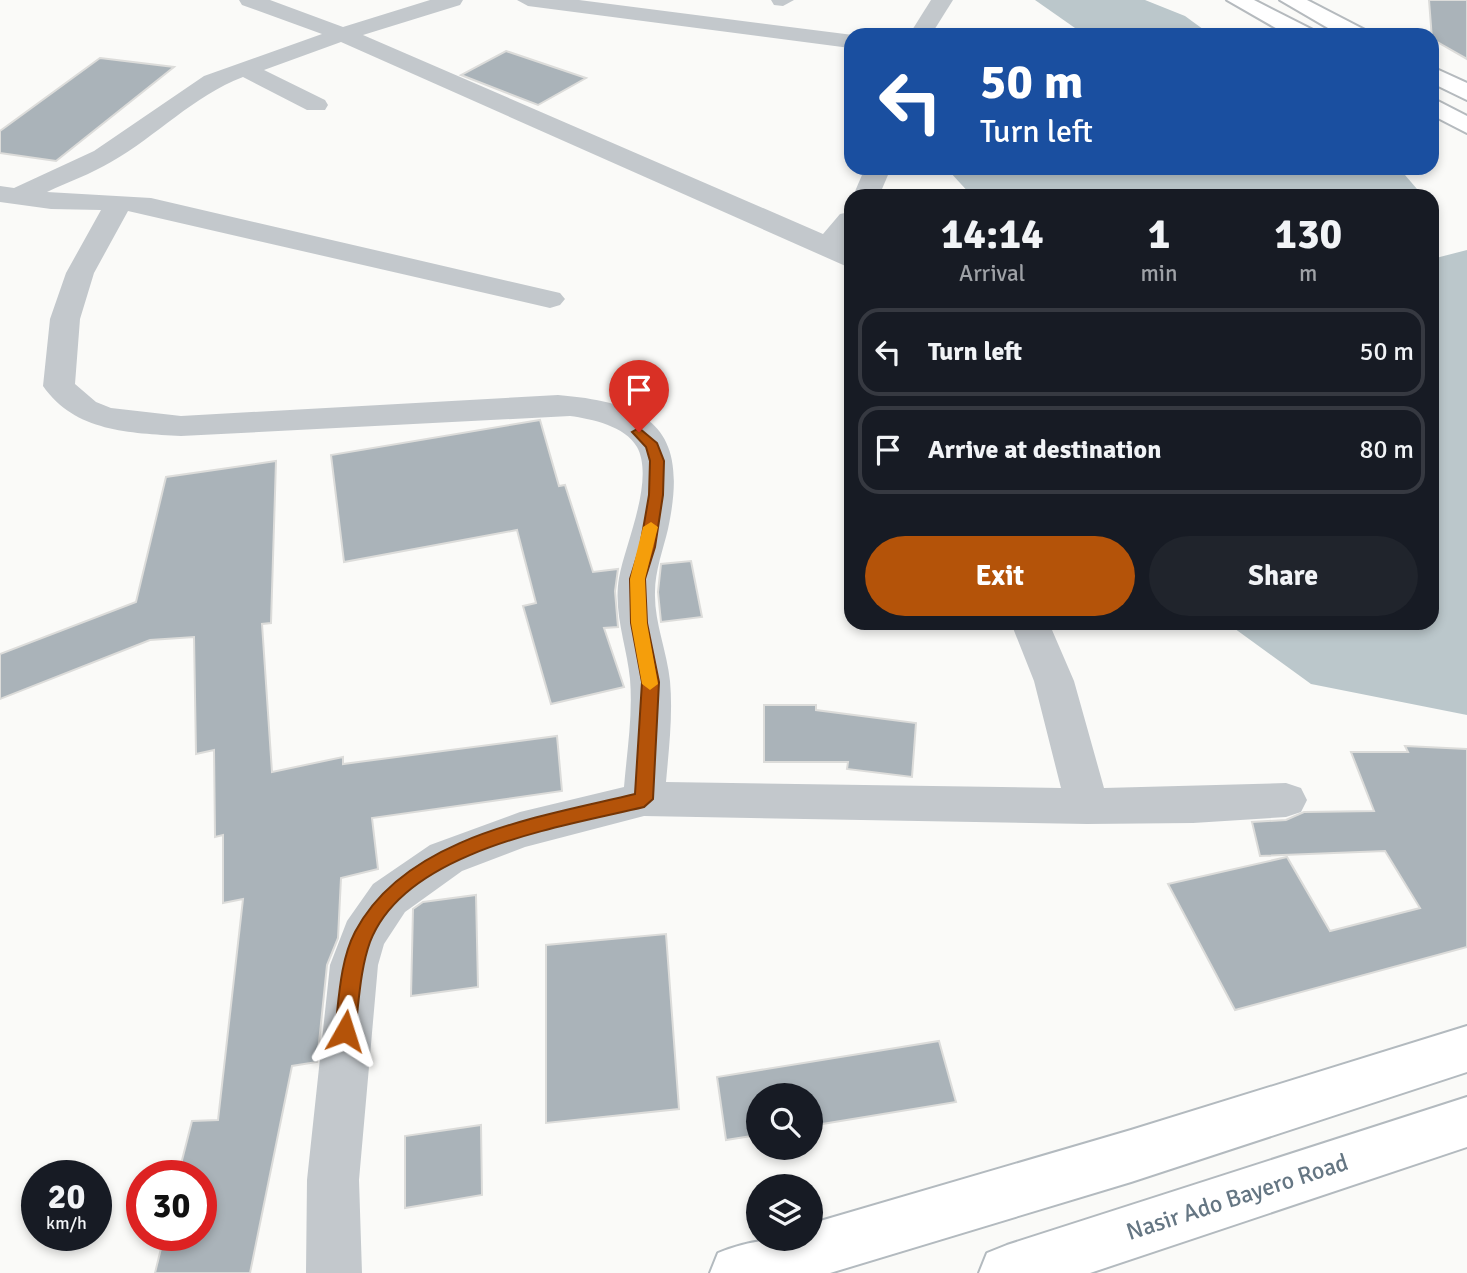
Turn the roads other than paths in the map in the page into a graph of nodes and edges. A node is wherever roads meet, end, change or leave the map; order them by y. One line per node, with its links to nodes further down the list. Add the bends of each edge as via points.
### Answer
1 (250, 0): 10 (street)
2 (452, 0): 10 (street)
3 (528, 0): 11 (street)
4 (942, 0): 7 (street)
5 (1238, 0): 8 (street)
6 (1291, 0): 9 (street)
7 (924, 28)
8 (1292, 28)
9 (1344, 28)
10 (341, 36): 12 (street); 20 (street)
11 (844, 40)
12 (245, 69): 15 (street); 18 (street, via 193,92 103,156)
13 (1439, 78): 14 (street)
14 (1467, 93)
15 (316, 105)
16 (1439, 109): 17 (street)
17 (1467, 126)
18 (8, 195): 19 (street, via 79,204)
19 (119, 202): 21 (street); 23 (street, via 80,273 65,319 59,386 74,405 93,414 181,426 558,405 588,407 616,417 653,446 656,495 637,579 639,623 650,682)
20 (839, 253)
21 (550, 299)
22 (1033, 630): 25 (street, via 1054,681)
23 (644, 799): 25 (street); 28 (street, via 520,830 446,858 389,898 375,914 354,965 347,1011 333,1180)
24 (1286, 800): 25 (street)
25 (1087, 806)
26 (1467, 1049): 29 (street, via 1131,1156)
27 (1467, 1122): 30 (street, Nasir Ado Bayero Road)
28 (334, 1273)
29 (738, 1273)
30 (1007, 1273)

